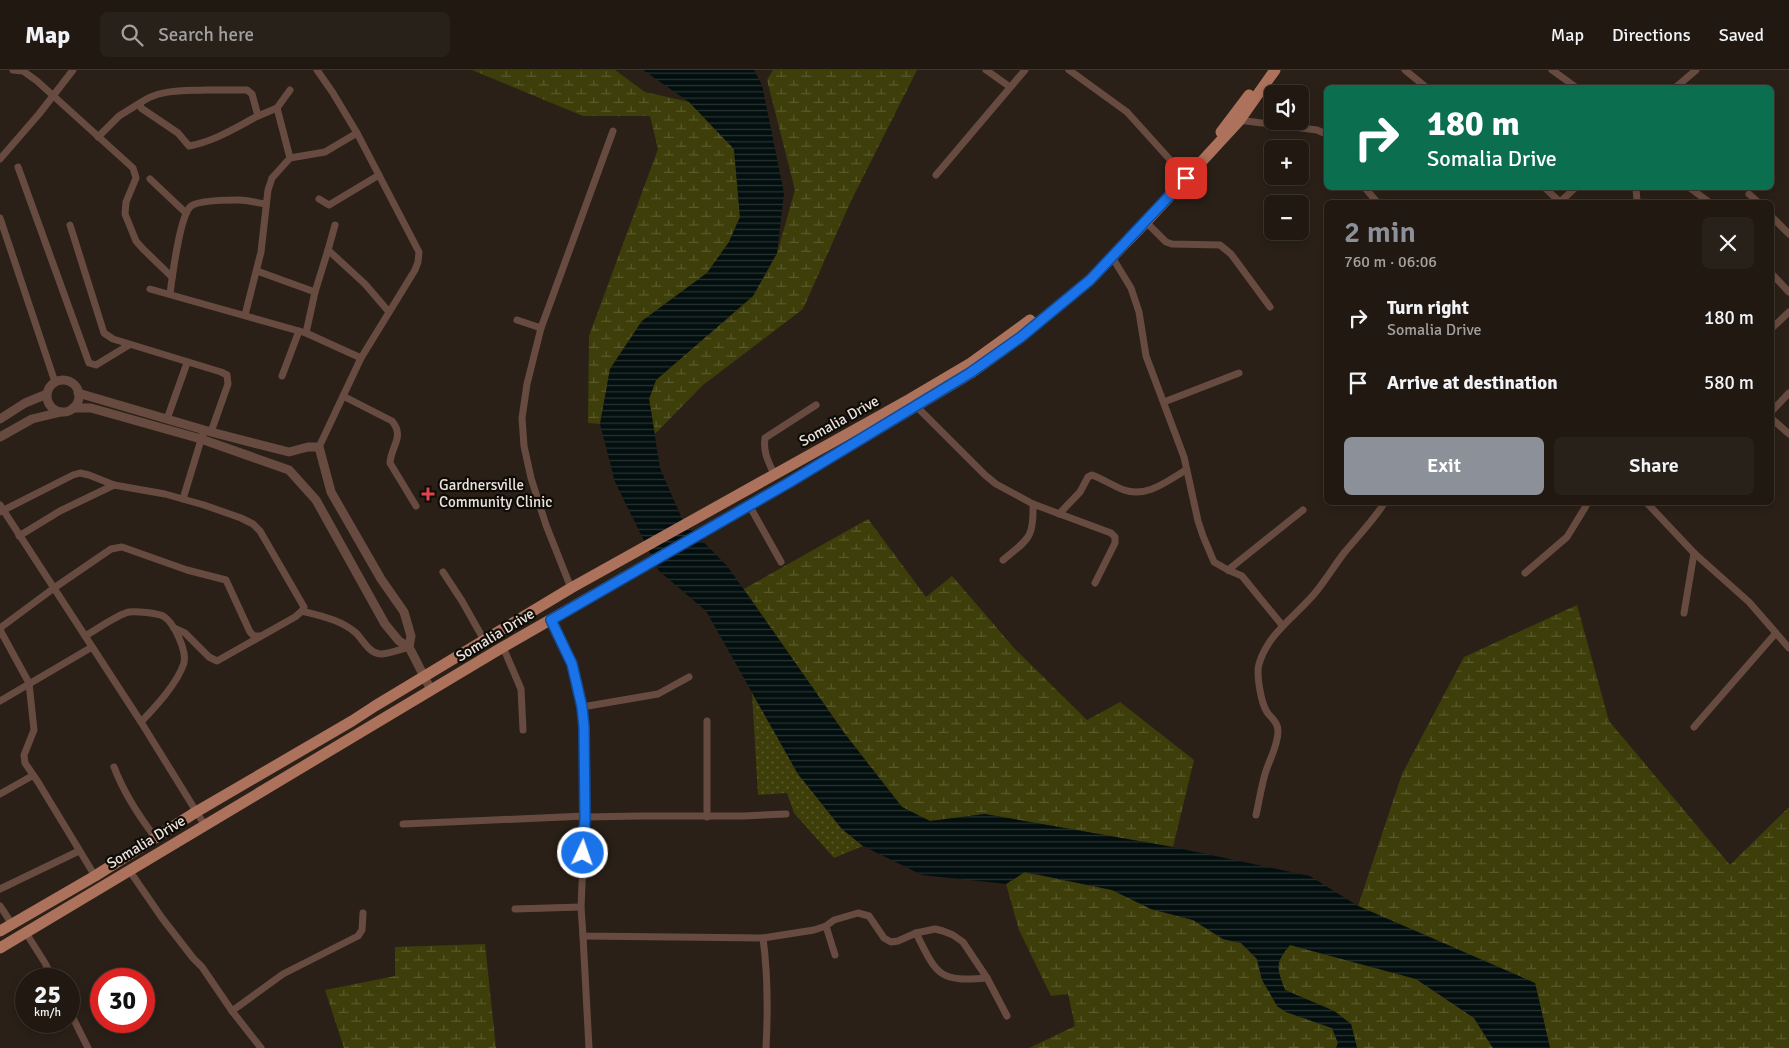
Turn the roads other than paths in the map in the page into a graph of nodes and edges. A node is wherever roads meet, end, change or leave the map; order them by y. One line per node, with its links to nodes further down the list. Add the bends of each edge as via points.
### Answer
1 (13, 70): 17 (street, via 23,71)
2 (317, 70): 23 (street)
3 (986, 70): 15 (street)
4 (1025, 70): 15 (street)
5 (1069, 70): 29 (street, via 1127,112)
6 (1268, 70): 21 (main road, Somalia Drive)
7 (1275, 70): 21 (main road, Somalia Drive)
8 (1405, 70): 12 (street)
9 (1552, 70): 13 (street)
10 (1696, 70): 14 (street)
11 (71, 71): 17 (street)
12 (1423, 85)
13 (1573, 85)
14 (1678, 85)
15 (1010, 87): 31 (street)
16 (290, 90): 19 (street)
17 (53, 97): 25 (street); 26 (street)
18 (140, 103): 20 (street, via 163,92 247,90 252,94); 20 (street, via 141,108 178,133 190,146 206,143); 25 (street, via 119,116)
19 (277, 108): 20 (street); 27 (street)
20 (258, 116)
21 (1236, 118): 24 (street); 29 (main road, Somalia Drive); 48 (main road, Somalia Drive)
22 (613, 131): 67 (street)
23 (357, 133): 27 (street, via 325,152); 30 (street)
24 (1324, 133)
25 (98, 137): 55 (street, via 133,168 136,178 126,202 125,214 142,249)
26 (1, 154)
27 (290, 158): 44 (street, via 272,178)
28 (18, 167): 69 (street, via 90,363 96,365)
29 (1182, 173): 94 (main road, Somalia Drive, via 1103,258 1020,328 956,372)
30 (379, 175): 38 (street, via 329,205); 62 (street, via 419,252 415,270)
31 (936, 176)
32 (150, 179): 45 (street)
33 (1367, 190): 39 (street)
34 (1547, 190): 40 (street)
35 (1572, 190): 41 (street)
36 (1693, 190): 42 (street)
37 (1749, 194): 43 (street)
38 (319, 199)
39 (1375, 200)
40 (1558, 200)
41 (1562, 200)
42 (1706, 200)
43 (1756, 200)
44 (266, 204): 45 (street, via 241,200 197,203); 54 (street)
45 (186, 213): 55 (street)
46 (0, 218): 74 (street)
47 (1774, 219): 51 (street)
48 (1146, 222): 53 (main road, Somalia Drive); 61 (street, via 1172,244 1220,245 1231,254)
49 (70, 225): 69 (street, via 104,333 112,340)
50 (335, 225): 52 (street)
51 (1789, 234)
52 (328, 250): 58 (street); 62 (street, via 365,284)
53 (1112, 257): 79 (street, via 1131,288 1139,312 1146,356); 81 (main road, Somalia Drive, via 1090,280 1021,337)
54 (257, 271): 58 (street); 64 (street)
55 (172, 276): 60 (street)
56 (1774, 276): 59 (street)
57 (150, 289): 60 (street)
58 (315, 292): 68 (street)
59 (1789, 292)
60 (170, 294): 64 (street)
61 (1270, 307)
62 (389, 312): 70 (street)
63 (1789, 312): 66 (street)
64 (245, 315): 68 (street)
65 (517, 320): 67 (street)
66 (1774, 326)
67 (542, 328): 119 (street, via 526,384 522,418 524,446 546,525)
68 (302, 332): 70 (street); 73 (street)
69 (130, 345): 71 (street)
70 (361, 358): 78 (street)
71 (187, 363): 85 (street); 87 (street, via 227,375 228,384)
72 (1239, 373): 79 (street)
73 (282, 376)
74 (55, 382): 75 (street, via 70,381); 77 (street)
75 (78, 393): 83 (street, via 78,401); 85 (street)
76 (1789, 393): 82 (street)
77 (47, 394): 83 (street, via 54,409); 84 (street)
78 (343, 396): 90 (street); 104 (street, via 392,421 397,427 390,463)
79 (1164, 402): 93 (street)
80 (816, 405): 94 (street, via 765,438 765,456)
81 (916, 406): 99 (street, via 984,475); 100 (main road, Somalia Drive)
82 (1774, 409)
83 (69, 410): 87 (street, via 91,408); 89 (street, via 32,419)
84 (0, 419)
85 (167, 419): 87 (street)
86 (1774, 421): 88 (street)
87 (205, 434): 91 (street); 92 (street); 97 (street)
88 (1789, 434)
89 (0, 437)
90 (319, 447): 91 (street); 96 (street)
91 (288, 452): 92 (street)
92 (289, 470): 98 (street)
93 (1186, 470): 107 (street, via 1154,489 1136,493 1092,475); 112 (street, via 1203,536 1214,562)
94 (774, 474): 119 (main road, Somalia Drive)
95 (114, 484): 97 (street); 105 (street, via 80,473); 108 (street)
96 (331, 492): 98 (street); 115 (street)
97 (183, 499): 120 (street, via 253,524 304,607)
98 (316, 500): 118 (street)
99 (1033, 504): 107 (street); 110 (street, via 1029,538)
100 (749, 505): 111 (street); 122 (main road, Somalia Drive)
101 (1383, 505): 123 (street, via 1314,594)
102 (1586, 505): 114 (street, via 1567,537)
103 (1649, 505): 109 (street)
104 (416, 506)
105 (1, 509): 108 (street)
106 (1303, 510): 112 (street)
107 (1059, 514): 116 (street, via 1112,532 1115,543)
108 (19, 536): 117 (street)
109 (1694, 553): 121 (street); 126 (street, via 1749,602)
110 (1002, 560)
111 (781, 562)
112 (1228, 570): 123 (street, via 1242,576)
113 (443, 572): 129 (street)
114 (1525, 573)
115 (381, 579): 118 (street); 131 (street, via 404,612 411,636)
116 (1096, 583)
117 (54, 588): 125 (street); 127 (street); 128 (street, via 111,549 122,547 226,580 250,632)
118 (365, 588): 131 (street, via 392,633)
119 (572, 588): 129 (main road, Somalia Drive)
120 (302, 612): 128 (street); 131 (street, via 334,620 355,633 375,652 382,654)
121 (1684, 613)
122 (551, 620): 132 (main road, Somalia Drive); 139 (street, via 572,664)
123 (1282, 626): 149 (street, via 1265,651 1258,669 1263,702 1278,729)
124 (174, 628): 127 (street, via 163,616 127,612); 128 (street, via 185,633 217,661); 141 (street, via 185,660 158,704)
125 (0, 629): 136 (street)
126 (1776, 634): 133 (street); 142 (street)
127 (85, 636): 130 (street)
128 (260, 636)
129 (484, 640): 134 (main road, Somalia Drive)
130 (92, 647): 136 (street); 141 (street)
131 (409, 647): 134 (street)
132 (503, 647): 137 (main road, Somalia Drive); 143 (street, via 521,689)
133 (1789, 648)
134 (424, 677): 137 (street); 147 (main road, Somalia Drive)
135 (689, 677): 139 (street, via 658,694)
136 (29, 683): 138 (street); 145 (street, via 34,730 24,763)
137 (432, 690): 152 (main road, Somalia Drive)
138 (0, 701)
139 (582, 707): 150 (street)
140 (707, 721): 151 (street)
141 (141, 722): 147 (street)
142 (1694, 727)
143 (523, 730)
144 (114, 767): 154 (street, via 123,790)
145 (32, 776): 146 (street); 155 (street)
146 (0, 794)
147 (196, 812): 152 (street); 154 (main road, Somalia Drive)
148 (786, 814): 151 (street)
149 (1256, 815)
150 (585, 817): 151 (street); 153 (street); 160 (street)
151 (707, 817)
152 (204, 824): 156 (main road, Somalia Drive)
153 (403, 824)
154 (156, 837): 157 (main road, Somalia Drive)
155 (79, 851): 157 (street); 158 (street)
156 (129, 870): 167 (main road, Somalia Drive); 174 (street)
157 (95, 876): 163 (main road, Somalia Drive)
158 (0, 889)
159 (0, 906): 163 (street)
160 (581, 907): 161 (street); 168 (street)
161 (515, 909)
162 (363, 913): 174 (street, via 362,930 358,936 283,974)
163 (12, 924): 165 (main road, Somalia Drive)
164 (826, 926): 166 (street, via 834,920 858,913 869,916 886,940 891,942); 169 (street); 171 (street)
165 (0, 931)
166 (916, 933): 173 (street, via 935,929 953,935 963,942); 173 (street, via 940,973 963,980)
167 (26, 934): 170 (main road, Somalia Drive); 172 (street)
168 (583, 936): 169 (street); 179 (street)
169 (763, 938): 180 (street, via 768,992)
170 (0, 948)
171 (835, 955)
172 (46, 968)
173 (987, 978): 175 (street)
174 (232, 1011): 178 (street)
175 (1007, 1016)
176 (80, 1032): 177 (street)
177 (88, 1048)
178 (261, 1048)
179 (589, 1048)
180 (766, 1048)

